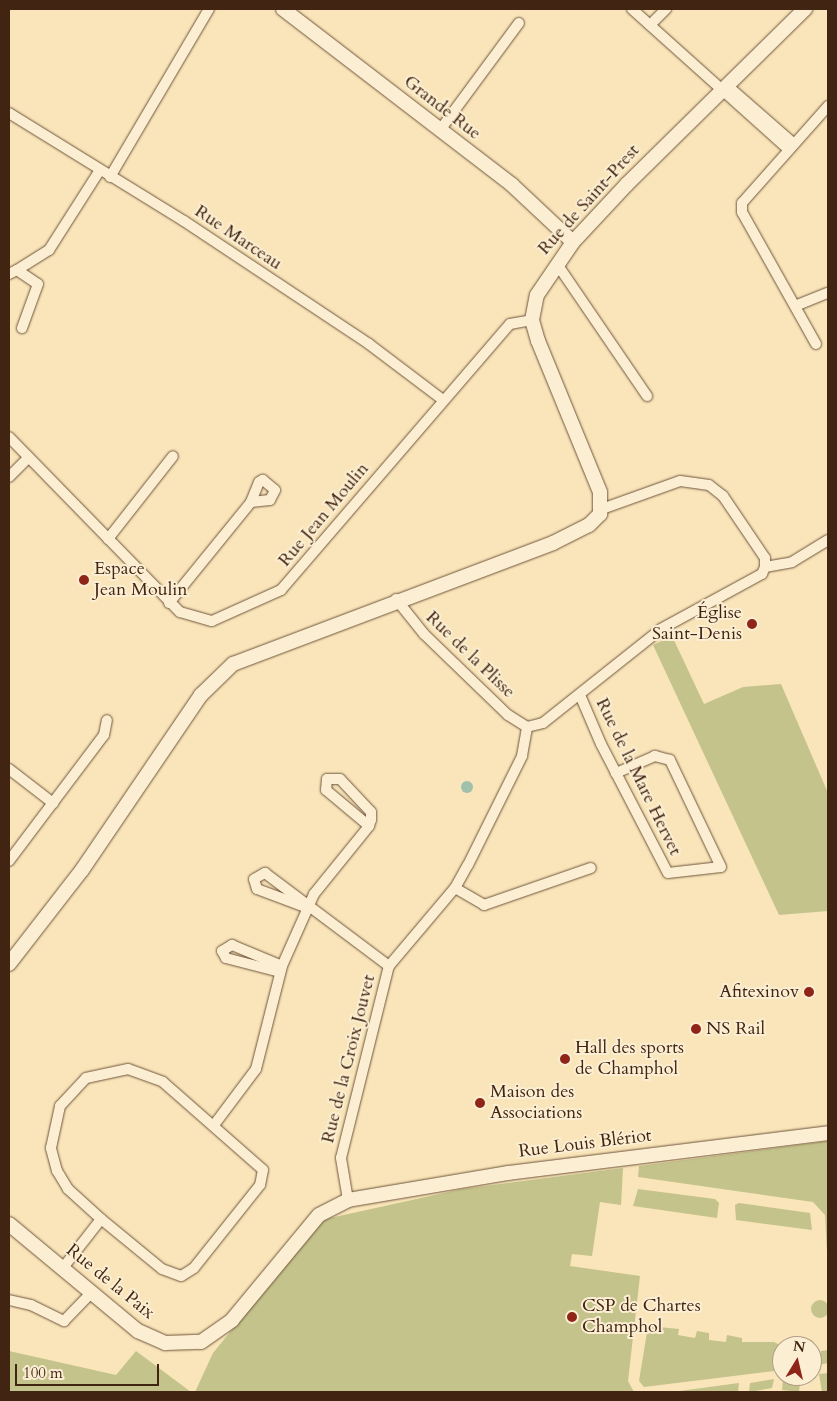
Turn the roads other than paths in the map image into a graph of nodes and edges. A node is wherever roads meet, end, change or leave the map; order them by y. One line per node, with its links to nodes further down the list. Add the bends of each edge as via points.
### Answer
1 (209, 9): 14 (street)
2 (283, 9): 11 (main road, Grande Rue)
3 (632, 9): 7 (street)
4 (666, 9): 7 (street)
5 (805, 9): 8 (main road, Rue de Saint-Prest)
6 (519, 23): 11 (street)
7 (650, 25): 8 (street)
8 (722, 86): 12 (street); 15 (main road, Rue de Saint-Prest)
9 (828, 106): 12 (street)
10 (9, 113): 13 (street, Rue Marceau)
11 (440, 130): 15 (main road, Grande Rue, via 512,185)
12 (791, 146): 19 (street, via 745,196 742,212)
13 (100, 170): 14 (street, Rue Marceau); 17 (street, via 49,250)
14 (110, 177): 24 (street, Rue Marceau, via 369,344)
15 (573, 242): 16 (main road, Rue de Saint-Prest)
16 (557, 264): 20 (main road, Rue de Saint-Prest, via 537,295); 23 (street)
17 (13, 272): 21 (street, via 38,284)
18 (828, 293): 19 (street)
19 (795, 306): 22 (street)
20 (532, 320): 24 (street, Rue Jean Moulin, via 510,324); 30 (main road, via 590,465 600,492)
21 (22, 328)
22 (816, 344)
23 (647, 396)
24 (443, 400): 35 (street, Rue Jean Moulin, via 281,590 212,621 186,616)
25 (9, 437): 27 (street, Rue Jean Moulin)
26 (173, 456): 31 (street)
27 (29, 457): 28 (street); 31 (street, Rue Jean Moulin)
28 (9, 476)
29 (251, 502): 35 (street)
30 (602, 509): 33 (street, via 680,481 709,485 724,496 765,558); 34 (main road, via 576,533)
31 (108, 539): 35 (street, Rue Jean Moulin)
32 (828, 540): 33 (street, via 792,562)
33 (765, 567): 36 (street, via 762,574 661,629)
34 (396, 599): 38 (street, Rue de la Plisse, via 418,628 508,715); 47 (main road, via 253,653 219,676)
35 (170, 602)
36 (580, 695): 38 (street, via 543,723); 40 (street, Rue de la Mare Hervet)
37 (107, 720): 41 (street, via 104,735)
38 (527, 727): 45 (street, Rue de la Croix Jouvet, via 522,756)
39 (9, 769): 41 (street)
40 (616, 773): 40 (street, Rue de la Mare Hervet, via 668,873 721,867 670,760 655,756)
41 (53, 803): 43 (street)
42 (369, 826): 42 (street, via 371,812 340,779 326,779 326,790); 46 (street)
43 (9, 861)
44 (591, 868): 45 (street, via 495,904 474,902)
45 (455, 888): 48 (street, Rue de la Croix Jouvet)
46 (308, 908): 46 (street, via 265,873 254,879 256,889); 48 (street); 49 (street)
47 (9, 964)
48 (389, 966): 52 (street, Rue de la Croix Jouvet, via 341,1158)
49 (281, 969): 49 (street, via 232,945 222,951 226,958); 50 (street, via 256,1069)
50 (214, 1124): 53 (street, via 259,1162 263,1177 194,1268 181,1276 171,1275); 53 (street, via 148,1074 128,1069 86,1078 60,1106 51,1148 57,1171 68,1189)
51 (828, 1133): 52 (main road, Rue Louis Blériot, via 508,1173)
52 (348, 1200): 56 (main road, Rue de la Paix, via 319,1215 232,1320 201,1342 165,1343 151,1338)
53 (101, 1219): 55 (street)
54 (9, 1224): 55 (main road, Rue de la Paix)
55 (62, 1268): 56 (main road, Rue de la Paix)
56 (91, 1293): 57 (street, via 64,1322 31,1305)
57 (9, 1300)

